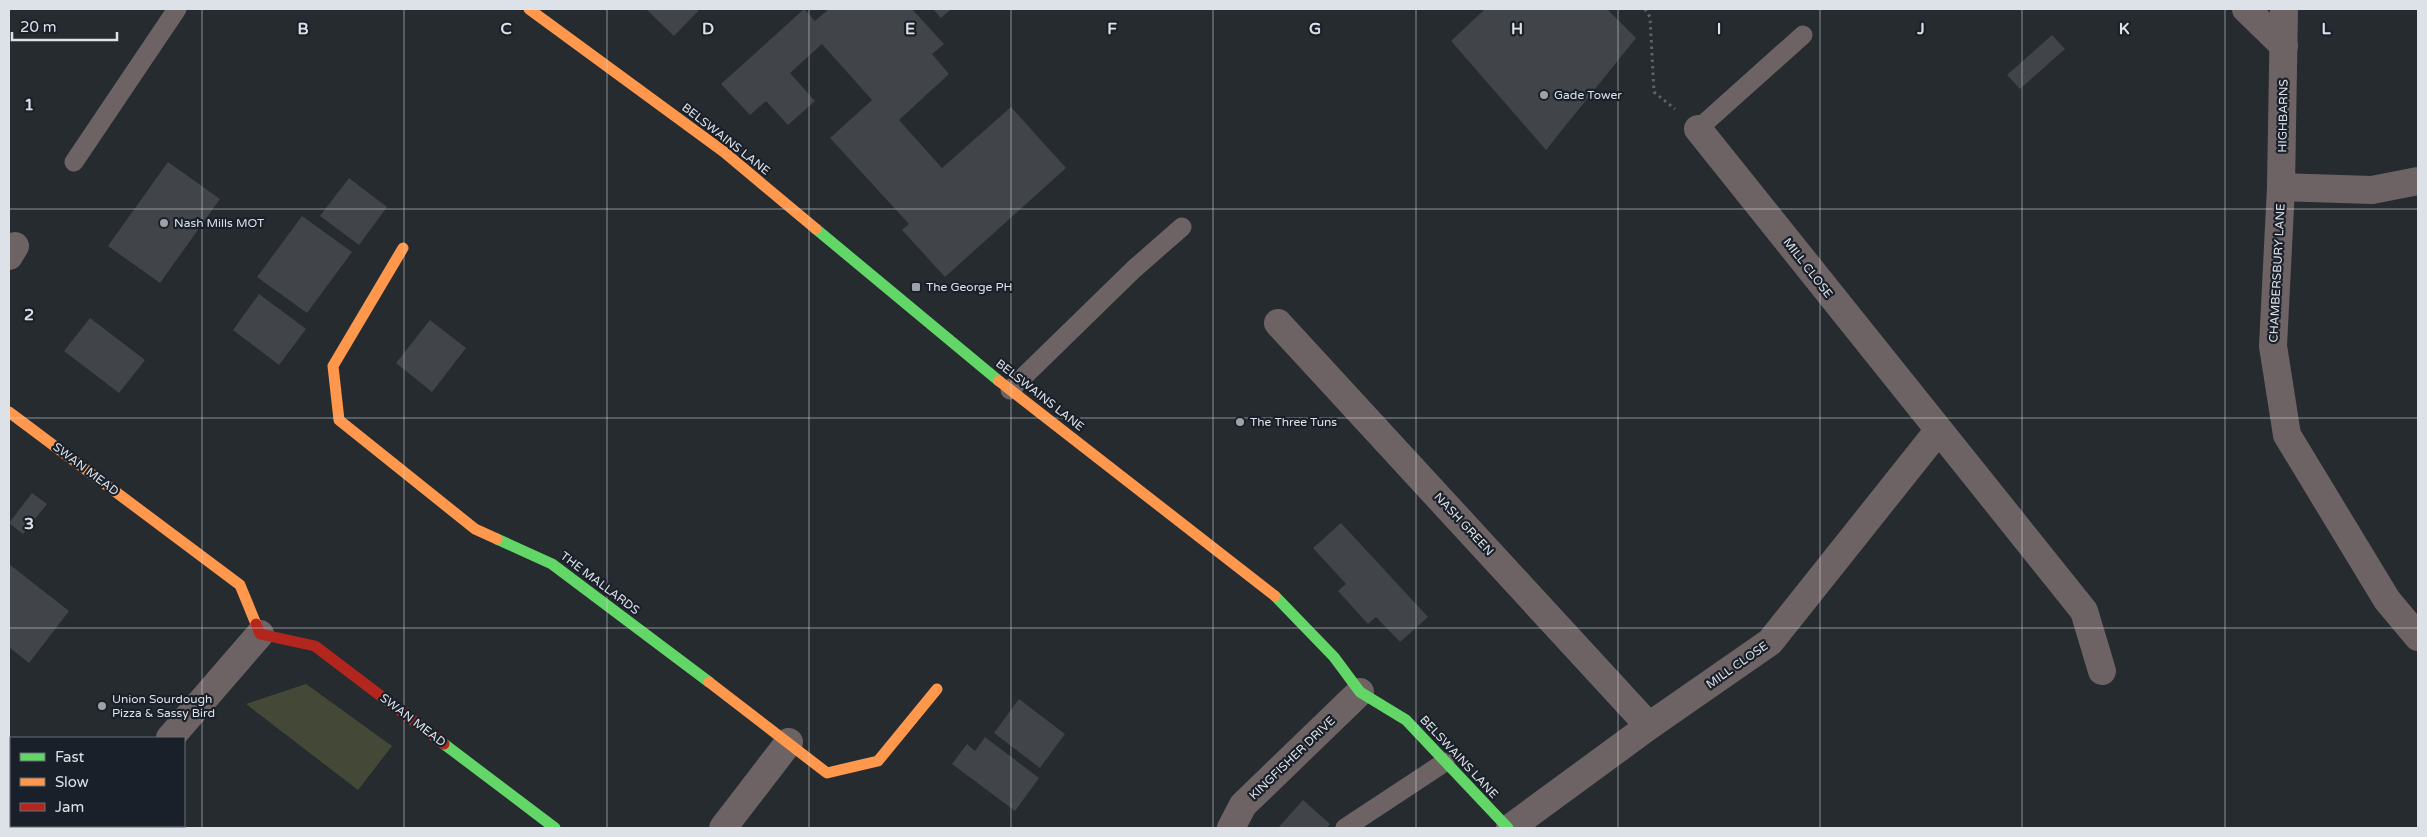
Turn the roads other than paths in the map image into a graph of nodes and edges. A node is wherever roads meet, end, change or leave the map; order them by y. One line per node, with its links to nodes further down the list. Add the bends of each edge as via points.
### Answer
1 (177, 9): 8 (lane)
2 (529, 9): 14 (street, BELSWAINS LANE, via 724,152)
3 (2246, 9): 6 (street)
4 (2284, 9): 6 (street, HIGHBARNS)
5 (1802, 35): 7 (lane)
6 (2284, 46): 10 (street, HIGHBARNS)
7 (1698, 129): 16 (street, MILL CLOSE)
8 (74, 162)
9 (2418, 181): 10 (street, CHAMBERSBURY LANE, via 2372,190)
10 (2281, 187): 18 (street, CHAMBERSBURY LANE, via 2273,346 2287,435 2387,600)
11 (1182, 227): 14 (lane, via 1134,269)
12 (403, 248): 24 (street, THE MALLARDS, via 332,366 339,420 475,528 552,564)
13 (1278, 323): 22 (street, NASH GREEN)
14 (1010, 390): 21 (street, BELSWAINS LANE, via 1281,601 1334,657)
15 (9, 412): 17 (street, SWAN MEAD, via 240,584)
16 (1938, 431): 19 (street, MILL CLOSE, via 2084,611); 22 (street, MILL CLOSE, via 1770,642)
17 (260, 634): 23 (street); 26 (street, SWAN MEAD, via 315,646)
18 (2418, 637)
19 (2102, 671)
20 (937, 689): 24 (street, THE MALLARDS, via 878,761 827,773)
21 (1360, 692): 25 (street, BELSWAINS LANE, via 1406,720); 28 (street, KINGFISHER DRIVE, via 1243,805)
22 (1649, 726): 30 (street, MILL CLOSE)
23 (171, 737)
24 (789, 742): 27 (street)
25 (1445, 762): 29 (lane); 30 (street, BELSWAINS LANE)
26 (555, 828)
27 (723, 828)
28 (1231, 828)
29 (1345, 828)
30 (1509, 828)

